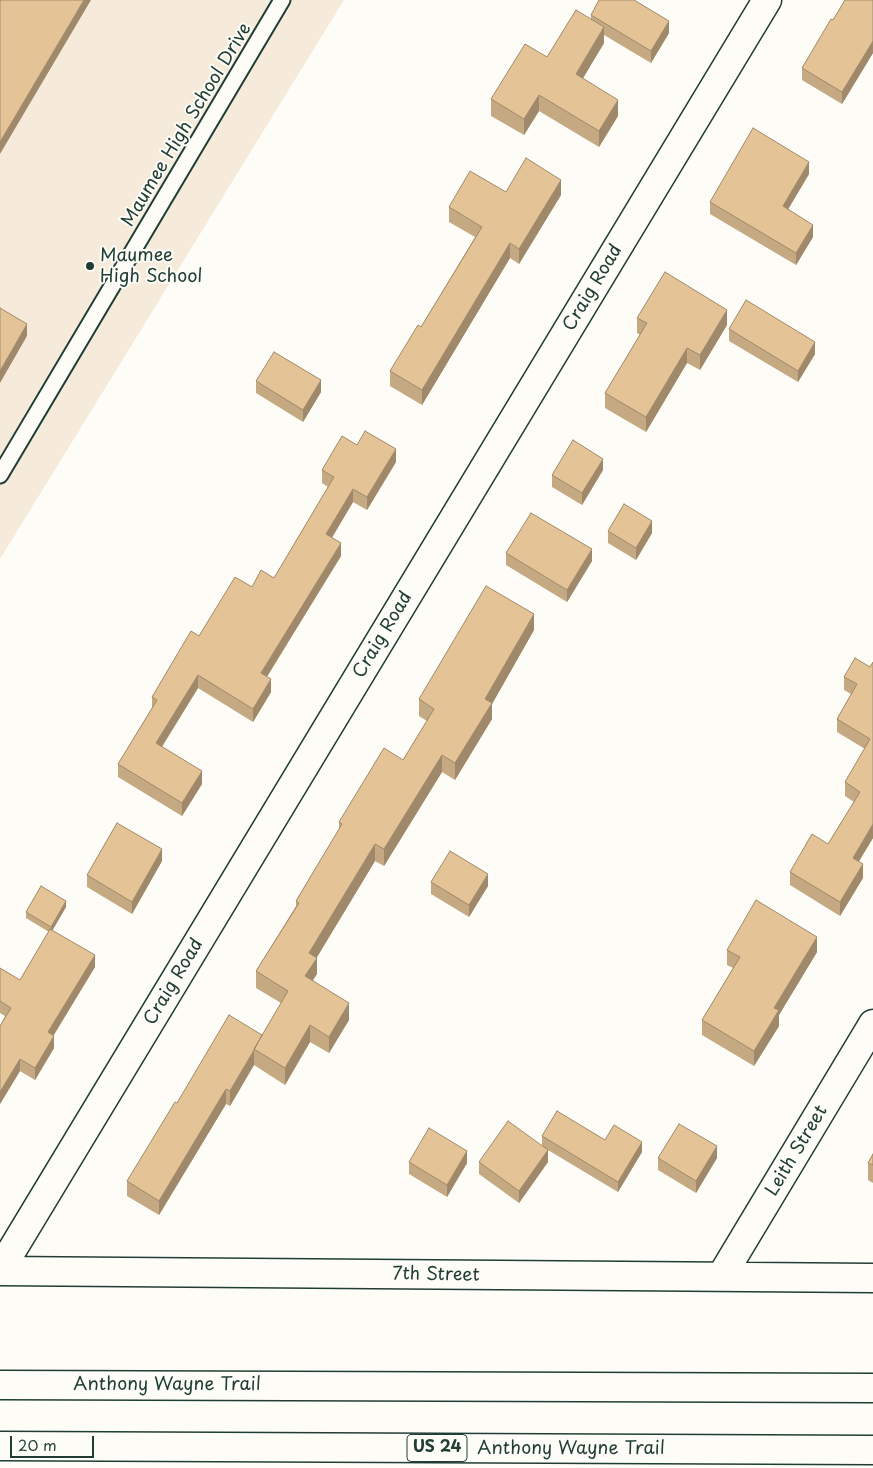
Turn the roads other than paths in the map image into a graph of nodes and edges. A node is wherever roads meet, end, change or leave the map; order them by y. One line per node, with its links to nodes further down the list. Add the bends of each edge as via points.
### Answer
1 (282, 0): 3 (lane, Maumee High School Drive)
2 (766, 0): 5 (main road, Craig Road)
3 (0, 475)
4 (873, 1024): 6 (main road, Leith Street)
5 (0, 1270): 6 (main road, 7th Street)
6 (720, 1277): 7 (main road, 7th Street)
7 (873, 1278)
8 (0, 1385): 9 (main road, Anthony Wayne Trail)
9 (873, 1388)
10 (0, 1446): 11 (main road, Anthony Wayne Trail / US 24)
11 (873, 1450)

